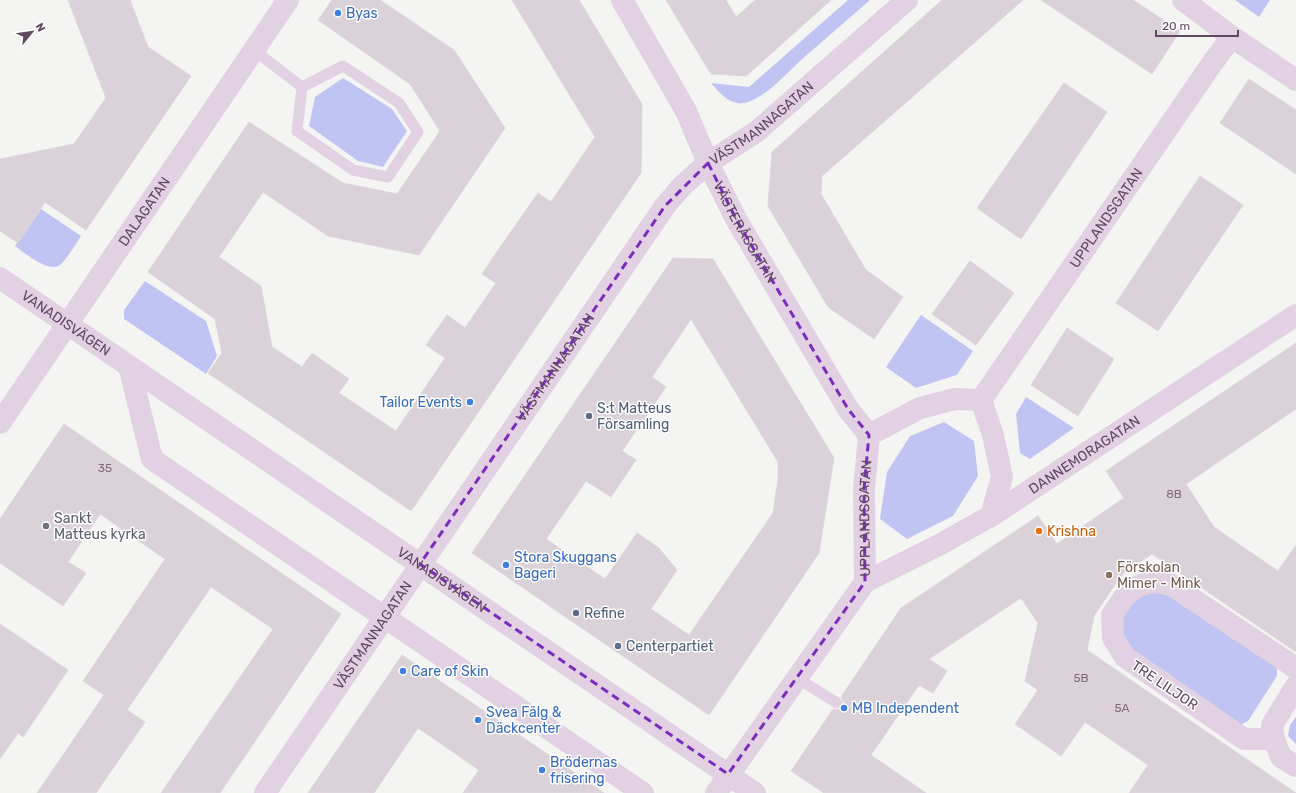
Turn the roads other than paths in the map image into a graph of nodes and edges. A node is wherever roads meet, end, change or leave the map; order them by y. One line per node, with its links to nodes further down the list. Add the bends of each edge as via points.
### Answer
1 (288, 0): 6 (street, DALAGATAN)
2 (622, 0): 9 (street, VÄSTERÅSGATAN, via 686,111)
3 (907, 0): 9 (street, VÄSTMANNAGATAN, via 756,132)
4 (1188, 2): 5 (street)
5 (1232, 37): 7 (street); 14 (street, UPPLANDSGATAN)
6 (254, 50): 8 (lane); 12 (street, DALAGATAN)
7 (1296, 80)
8 (302, 87): 8 (lane, via 297,130 353,170 388,176 418,132 398,103 342,66)
9 (708, 163): 16 (street, VÄSTERÅSGATAN, via 736,218 848,408); 18 (street, VÄSTMANNAGATAN, via 682,186 665,206)
10 (1, 280): 12 (street, VANADISVÄGEN)
11 (1296, 315): 17 (street, DANNEMORAGATAN)
12 (68, 324): 13 (street, VANADISVÄGEN); 15 (street, DALAGATAN)
13 (129, 366): 18 (street, VANADISVÄGEN); 20 (street, via 152,459)
14 (981, 400): 16 (street, via 955,399 920,408); 17 (street, via 993,435 1002,477)
15 (0, 423)
16 (869, 435): 19 (street, UPPLANDSGATAN, via 864,489)
17 (991, 516): 19 (street, DANNEMORAGATAN)
18 (420, 564): 20 (street, VÄSTMANNAGATAN); 27 (street, VANADISVÄGEN)
19 (865, 582): 22 (street, UPPLANDSGATAN)
20 (386, 617): 28 (street, VÄSTMANNAGATAN); 29 (street, via 493,697 584,760)
21 (1296, 668): 25 (street, TRE LILJOR, via 1170,584 1151,582 1138,586 1125,596 1112,615 1113,638 1124,657 1244,739)
22 (797, 678): 24 (lane); 27 (street, UPPLANDSGATAN)
23 (1296, 686): 25 (street, via 1272,725)
24 (837, 703)
25 (1274, 739): 26 (street, via 1281,757)
26 (1296, 766)
27 (728, 774): 30 (street, UPPLANDSGATAN); 31 (street, VANADISVÄGEN)
28 (265, 793)
29 (643, 793)
30 (716, 793)
31 (755, 793)

